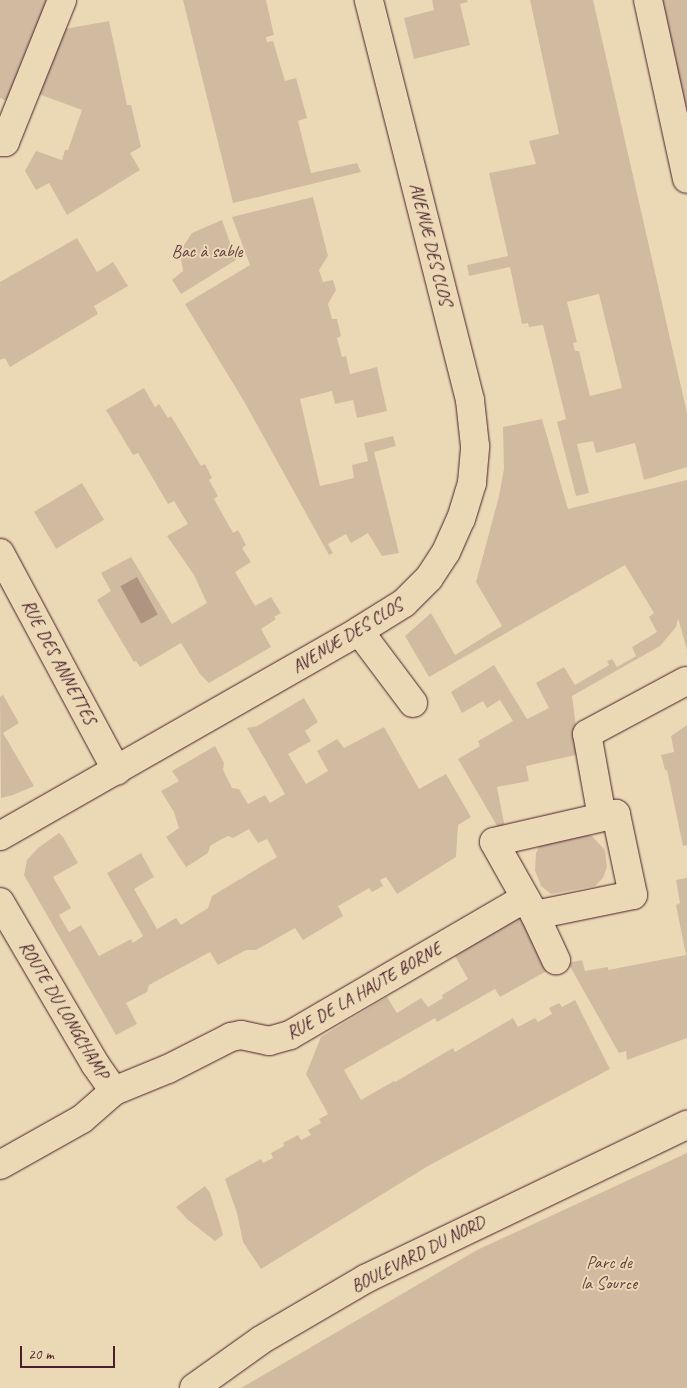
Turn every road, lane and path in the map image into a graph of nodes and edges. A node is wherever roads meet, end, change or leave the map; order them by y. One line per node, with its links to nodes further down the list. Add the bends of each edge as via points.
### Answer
1 (62, 0): 4 (street, via 5,142)
2 (370, 0): 7 (street, AVENUE DES CLOS, via 470,400 475,446 472,484 446,552 429,578 404,603)
3 (648, 0): 5 (street)
4 (0, 142)
5 (687, 179)
6 (0, 553): 10 (street, RUE DES ANNETTES)
7 (360, 631): 9 (street); 10 (street, AVENUE DES CLOS)
8 (686, 681): 11 (street, via 587,734)
9 (412, 702)
10 (117, 770): 12 (street, AVENUE DES CLOS)
11 (602, 817): 14 (street, via 494,842); 14 (street, RUE DE LA HAUTE BORNE, via 616,814 633,895)
12 (0, 836)
13 (0, 902): 16 (street, ROUTE DU LONGCHAMP)
14 (530, 906): 15 (street); 16 (street, RUE DE LA HAUTE BORNE, via 290,1035 269,1041 241,1035 230,1037 168,1069)
15 (556, 960)
16 (114, 1091): 20 (street, RUE DE LA HAUTE BORNE, via 82,1119)
17 (687, 1117): 19 (street, BOULEVARD DU NORD)
18 (687, 1125): 19 (street, BOULEVARD DU NORD)
19 (654, 1139): 21 (street, BOULEVARD DU NORD, via 367,1278 261,1340)
20 (0, 1165)
21 (194, 1388)

